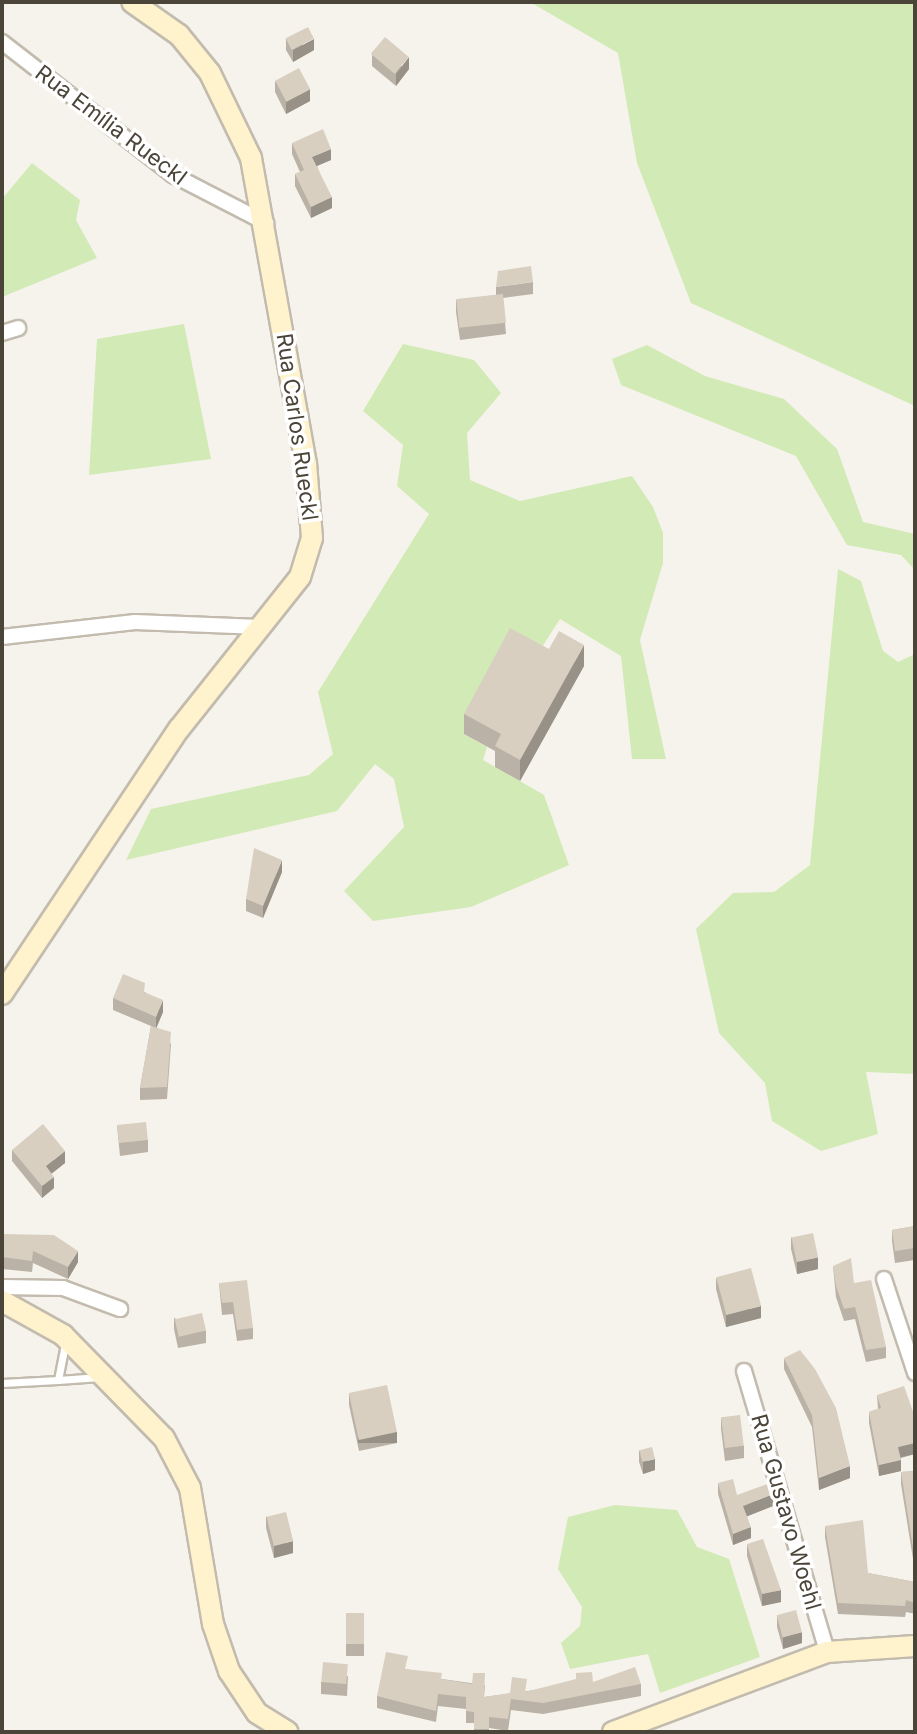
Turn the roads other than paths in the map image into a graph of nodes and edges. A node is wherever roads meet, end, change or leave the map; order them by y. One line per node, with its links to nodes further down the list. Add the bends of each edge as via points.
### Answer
1 (132, 2): 3 (street, Rua Carlos Rueckl, via 179,35 210,73 251,158)
2 (2, 42): 3 (street, Rua Emília Rueckl, via 173,175)
3 (266, 223): 6 (street, Rua Carlos Rueckl, via 312,517 300,577)
4 (18, 328): 5 (street)
5 (2, 333)
6 (260, 627): 7 (street, via 135,622); 8 (street, Rua Carlos Rueckl, via 179,729)
7 (2, 637)
8 (2, 994)
9 (884, 1279): 15 (street)
10 (2, 1287): 12 (street, via 63,1288)
11 (2, 1301): 13 (street)
12 (120, 1309)
13 (63, 1335): 16 (street); 17 (lane, via 66,1357)
14 (744, 1371): 20 (street, Rua Gustavo Woehl)
15 (915, 1373)
16 (109, 1376): 17 (lane); 21 (street, via 164,1438 187,1479 229,1671 257,1713)
17 (58, 1380): 18 (lane)
18 (2, 1383)
19 (915, 1646): 20 (street)
20 (827, 1652): 22 (street)
21 (287, 1732)
22 (613, 1732)

